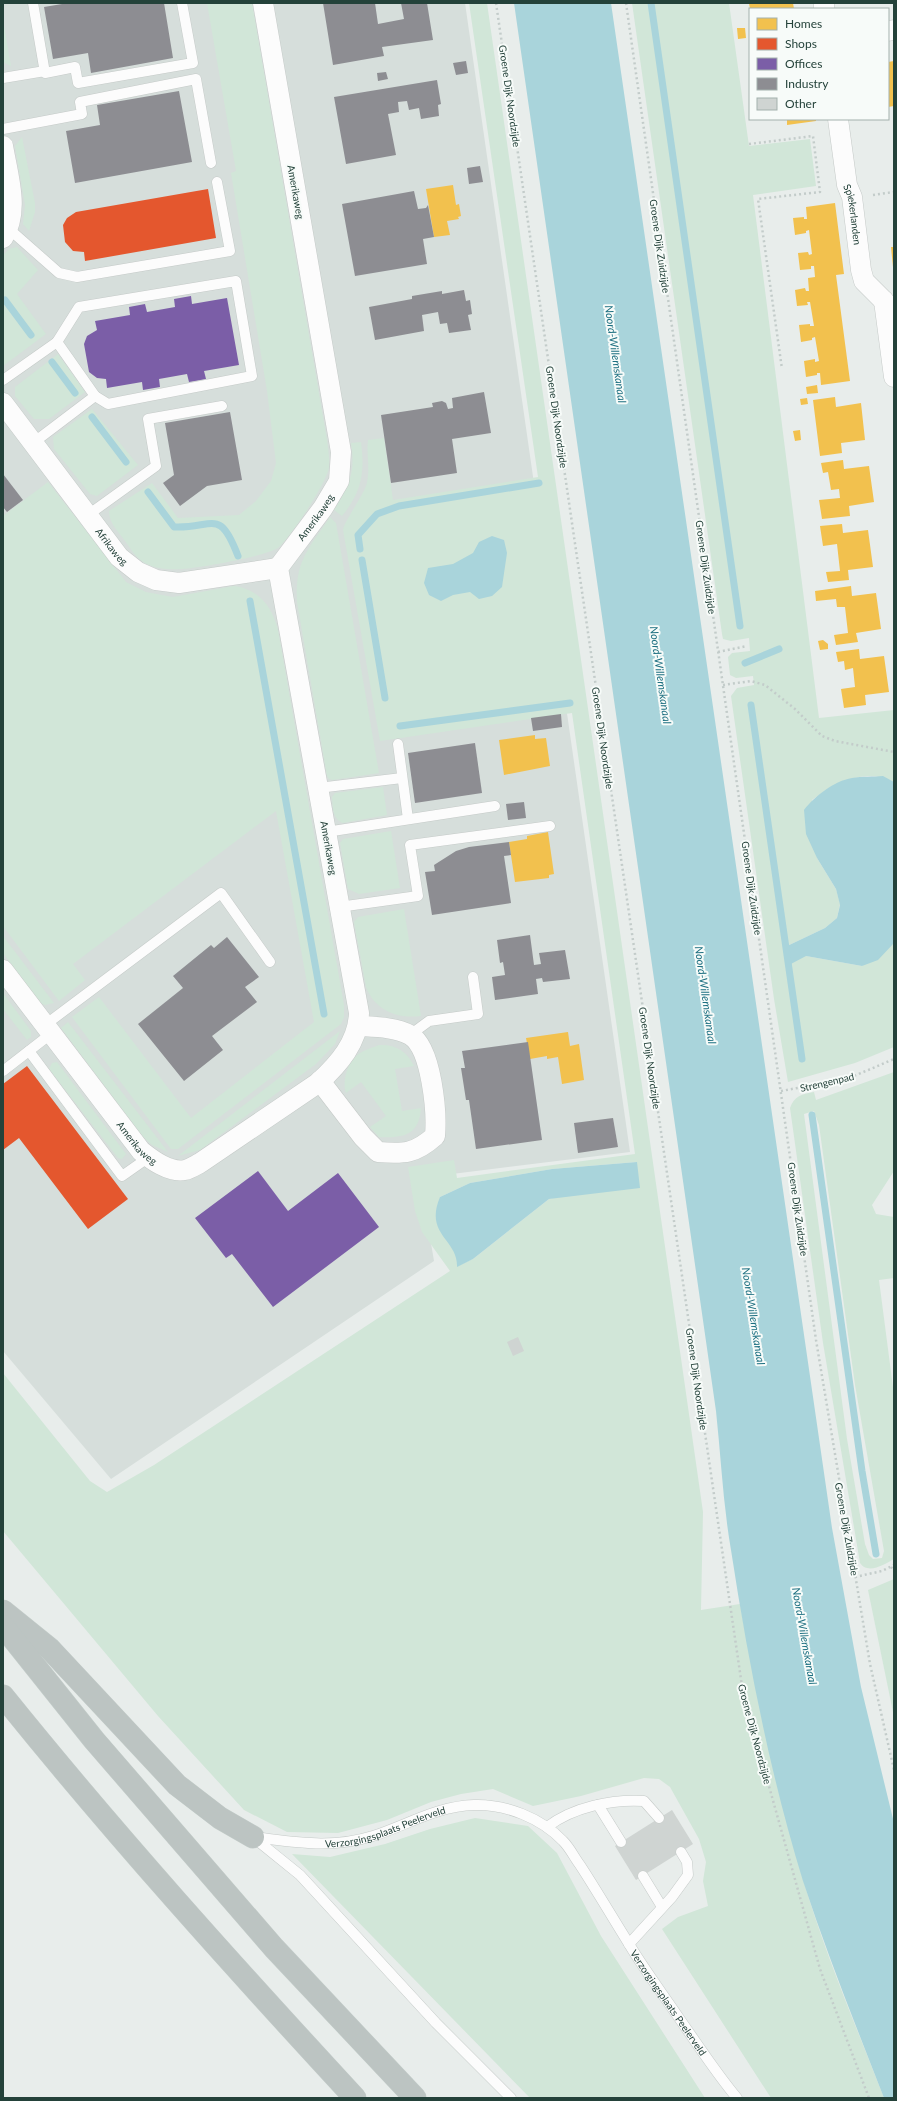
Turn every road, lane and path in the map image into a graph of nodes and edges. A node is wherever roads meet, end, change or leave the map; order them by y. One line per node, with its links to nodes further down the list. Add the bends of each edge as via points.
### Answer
1 (33, 3): 6 (lane)
2 (182, 3): 6 (lane, via 193,62 78,83 75,67)
3 (263, 3): 25 (street, Amerikaweg, via 341,452 339,481 323,508)
4 (496, 3): 70 (path, Groene Dijk Noordzijde, via 742,1693 820,1969)
5 (626, 3): 27 (path, Groene Dijk Zuidzijde)
6 (45, 71): 7 (lane)
7 (3, 78)
8 (838, 120): 15 (street, Spiekerlanden, via 864,281)
9 (3, 129): 12 (lane, via 82,114 80,102 196,80)
10 (749, 144): 17 (path, via 813,136 820,192 758,200)
11 (3, 146): 14 (street, via 11,191 12,214)
12 (211, 162)
13 (217, 182): 14 (lane, via 230,251 77,277 59,273)
14 (6, 233)
15 (889, 302): 18 (street)
16 (57, 342): 19 (lane); 20 (lane); 20 (lane, via 80,307 236,281 252,376 108,404)
17 (782, 369)
18 (894, 377)
19 (3, 380)
20 (95, 396): 23 (lane)
21 (3, 403): 23 (street, Afrikaweg)
22 (222, 406): 24 (lane, via 148,419 156,466)
23 (33, 442): 24 (street, Afrikaweg)
24 (88, 515): 25 (street, Afrikaweg, via 120,557 138,572 156,580 179,583)
25 (278, 568): 32 (street, Amerikaweg)
26 (747, 646): 27 (path)
27 (718, 652): 28 (path, Groene Dijk Zuidzijde)
28 (723, 686): 30 (path, via 751,681 765,684 822,736 835,741); 48 (path, Groene Dijk Zuidzijde)
29 (398, 744): 31 (lane)
30 (894, 752)
31 (402, 778): 32 (lane); 34 (lane)
32 (318, 788): 36 (street, Amerikaweg)
33 (495, 806): 34 (lane)
34 (408, 819): 36 (lane)
35 (550, 826): 37 (lane, via 410,845 418,896)
36 (326, 832): 37 (street, Amerikaweg)
37 (340, 907): 41 (street, Amerikaweg, via 359,1013)
38 (270, 962): 42 (lane, via 221,893)
39 (3, 970): 42 (street, Amerikaweg)
40 (473, 977): 43 (lane, via 478,1014 429,1021)
41 (358, 1026): 43 (street, via 398,1030); 47 (street, Amerikaweg, via 348,1049)
42 (48, 1029): 44 (lane); 49 (street, Amerikaweg, via 141,1151)
43 (410, 1036): 47 (street, via 419,1044 426,1058 436,1117 435,1136 421,1149 396,1154 378,1152 363,1137)
44 (29, 1051): 46 (lane); 49 (lane, via 122,1176)
45 (894, 1060): 48 (path, Strengenpad, via 847,1079)
46 (3, 1071)
47 (320, 1081): 49 (street, Amerikaweg, via 200,1163 184,1170 169,1167)
48 (781, 1091): 52 (path, Groene Dijk Zuidzijde, via 817,1347)
49 (149, 1157)
50 (893, 1566): 51 (path); 52 (path)
51 (894, 1571)
52 (855, 1577): 56 (path, Groene Dijk Zuidzijde, via 870,1664)
53 (3, 1611): 60 (highway, via 50,1649 177,1785 220,1818)
54 (3, 1626): 67 (highway, via 94,1740 274,1948)
55 (3, 1696): 66 (highway, via 74,1785 242,1977)
56 (894, 1770)
57 (598, 1805): 58 (lane, via 621,1800 644,1801); 59 (lane, via 555,1821); 61 (lane)
58 (659, 1818)
59 (547, 1827): 60 (lane, Verzorgingsplaats Peelerveld, via 530,1817 506,1809 475,1805 433,1812 396,1828 345,1842 290,1843); 65 (lane, Verzorgingsplaats Peelerveld, via 564,1842 602,1897)
60 (253, 1837): 68 (lane, via 300,1875 436,2023)
61 (621, 1842)
62 (681, 1852): 64 (lane, via 687,1862 688,1875)
63 (643, 1876): 64 (lane)
64 (662, 1907): 65 (lane)
65 (629, 1944): 69 (lane, Verzorgingsplaats Peelerveld, via 721,2079)
66 (355, 2098)
67 (415, 2098)
68 (511, 2098)
69 (737, 2098)
70 (869, 2098)

